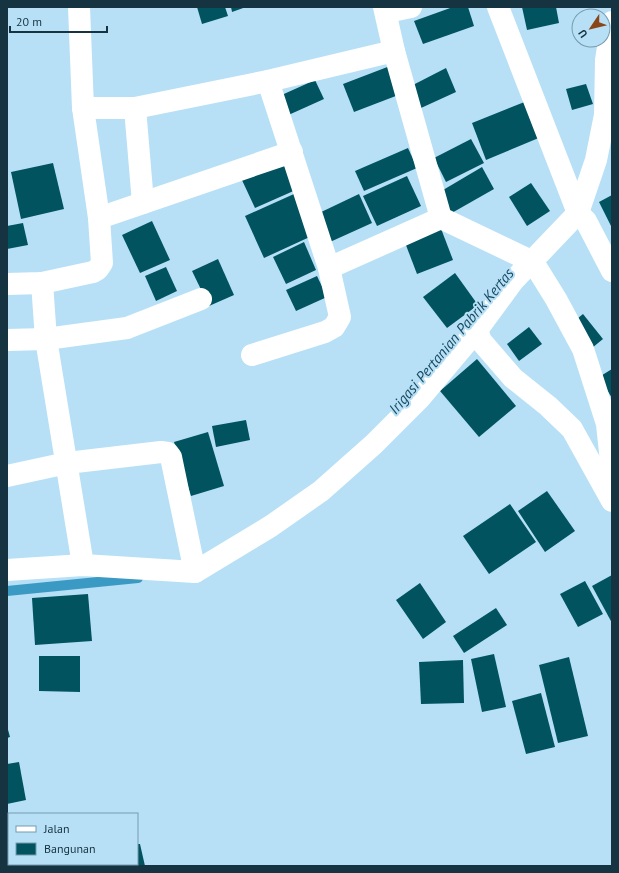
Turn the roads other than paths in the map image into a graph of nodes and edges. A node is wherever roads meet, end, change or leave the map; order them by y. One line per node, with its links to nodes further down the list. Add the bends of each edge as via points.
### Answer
1 (79, 7): 8 (street)
2 (411, 7): 4 (street)
3 (498, 7): 12 (street)
4 (386, 10): 6 (street)
5 (612, 22): 12 (street, via 606,60 605,116)
6 (394, 51): 7 (street); 14 (street)
7 (268, 82): 9 (street); 10 (street)
8 (83, 108): 9 (street); 13 (street)
9 (135, 108): 11 (street)
10 (292, 152): 11 (street); 16 (street)
11 (143, 203): 13 (street)
12 (582, 217): 15 (street); 17 (street)
13 (99, 218): 18 (street, via 102,263 98,269)
14 (441, 218): 15 (street); 16 (street)
15 (533, 262): 21 (street, via 513,281); 26 (street, via 584,349 607,424)
16 (329, 268): 24 (street, via 340,317 334,327)
17 (612, 271)
18 (42, 282): 19 (street); 22 (street)
19 (7, 284)
20 (201, 299): 22 (street, via 126,328)
21 (478, 335): 28 (street, via 513,378 572,429); 31 (street, via 374,444 321,491 271,526)
22 (46, 339): 23 (street); 25 (street)
23 (7, 340)
24 (252, 354)
25 (66, 463): 27 (street); 29 (street); 31 (street, via 168,453 171,457)
26 (612, 471)
27 (7, 476)
28 (612, 501)
29 (83, 565): 30 (street); 31 (street)
30 (7, 570)
31 (195, 572)

